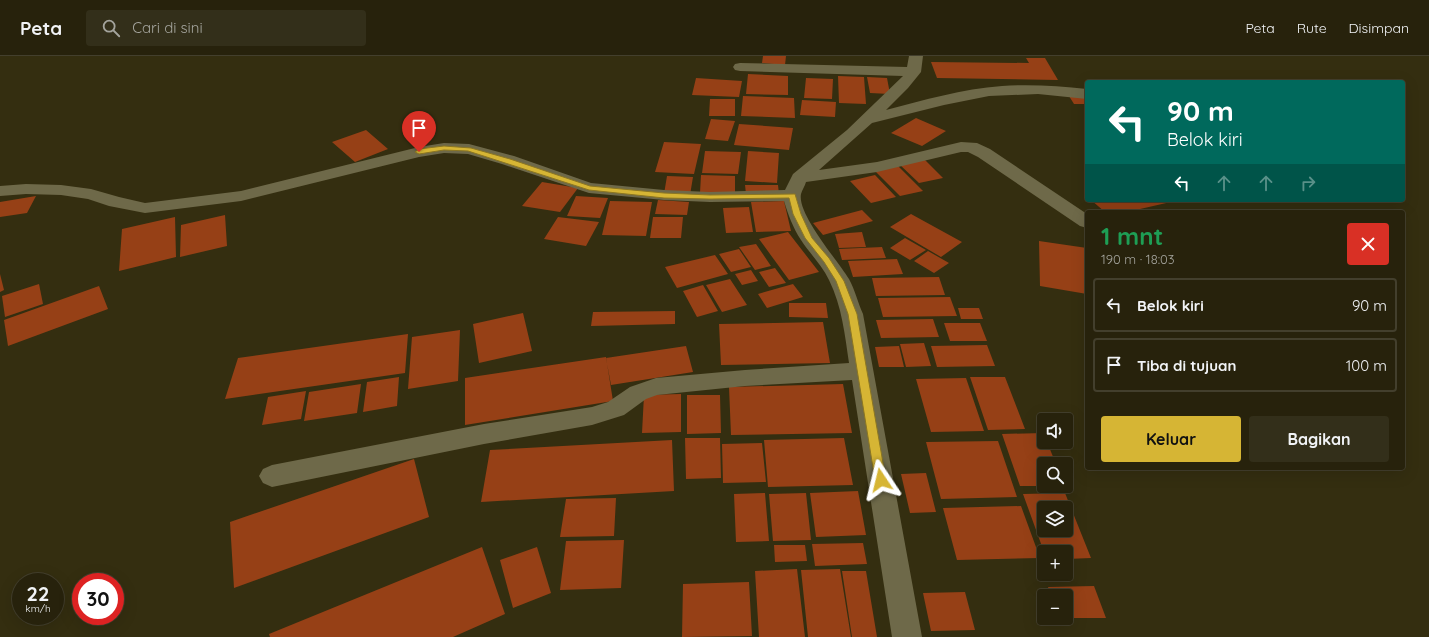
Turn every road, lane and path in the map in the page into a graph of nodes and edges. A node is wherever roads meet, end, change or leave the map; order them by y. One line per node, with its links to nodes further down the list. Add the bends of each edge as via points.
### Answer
1 (915, 64): 2 (street); 4 (street, via 903,85)
2 (740, 67)
3 (1085, 94): 4 (street, via 1048,90 990,92 958,97)
4 (870, 119): 5 (street, via 814,164)
5 (795, 187): 6 (street, via 710,197 589,188 469,149 444,148 242,196 145,208 91,194 26,189); 7 (street, via 968,146 984,153); 8 (street, via 797,214 809,238 840,281 852,314)
6 (0, 191)
7 (1085, 221)
8 (862, 371): 9 (street, via 745,378 656,387 638,393 616,409 592,416 484,434); 10 (street)
9 (272, 476)
10 (907, 637)

